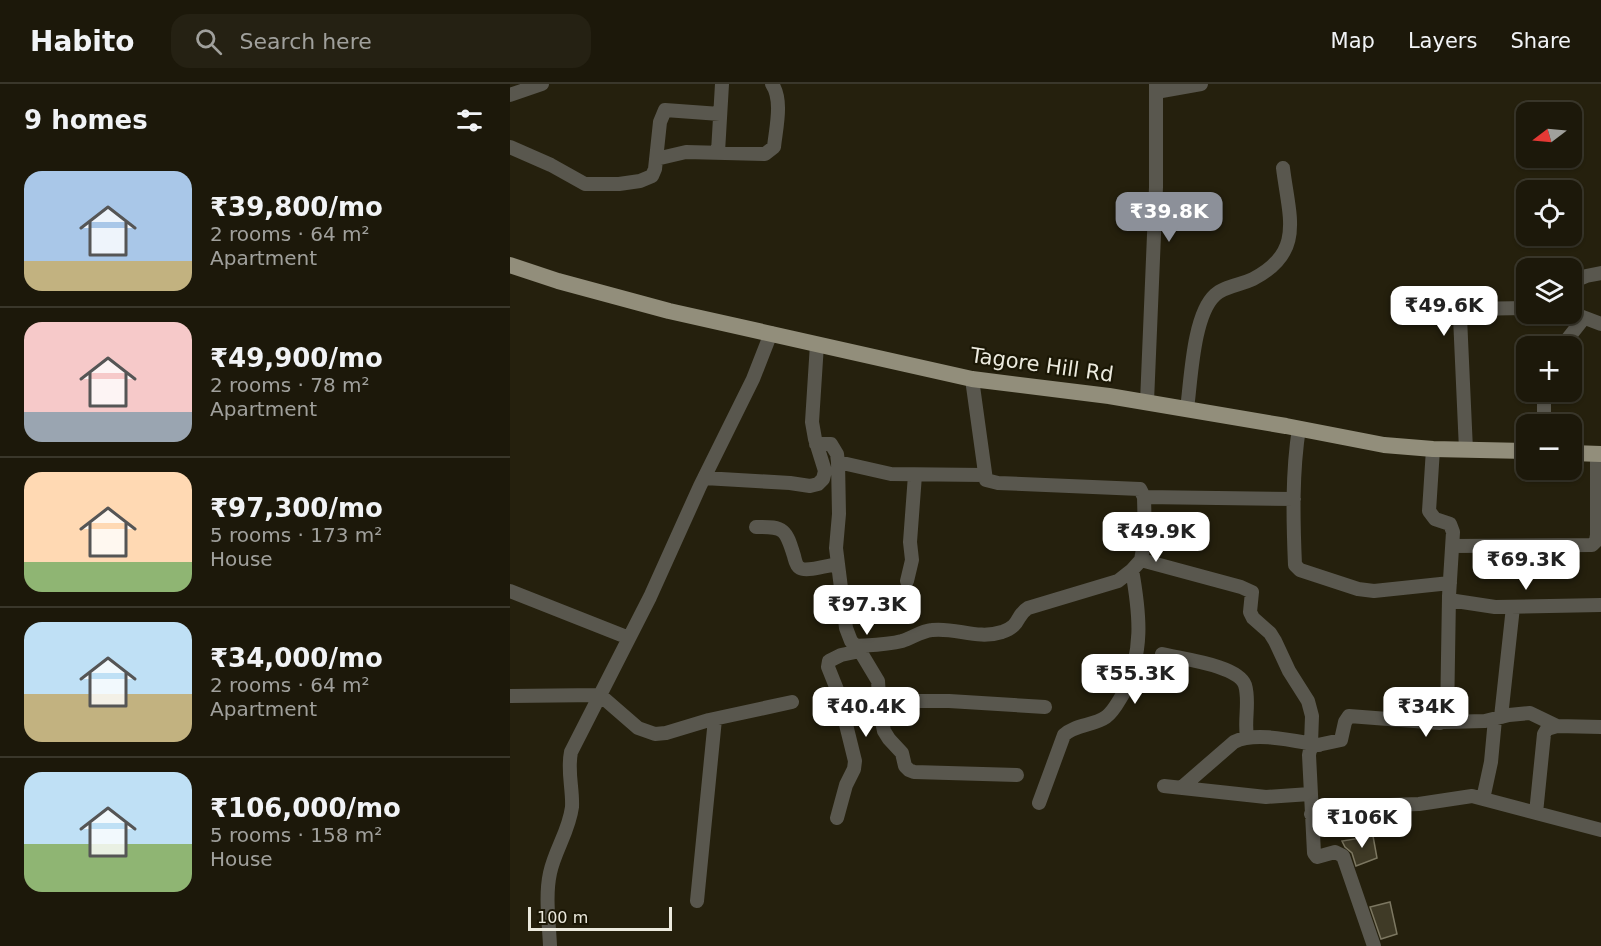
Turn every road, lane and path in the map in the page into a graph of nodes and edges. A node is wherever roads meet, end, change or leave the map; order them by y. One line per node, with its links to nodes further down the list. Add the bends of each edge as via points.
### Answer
1 (542, 84): 6 (street)
2 (722, 84): 7 (street)
3 (772, 84): 9 (street, via 778,104 774,147 765,154)
4 (1201, 84): 5 (street)
5 (1156, 88): 21 (street)
6 (510, 95)
7 (720, 114): 9 (street); 10 (street, via 665,110)
8 (510, 147): 10 (street, via 593,185 652,176)
9 (718, 152): 10 (street, via 686,152)
10 (656, 159)
11 (1282, 168): 22 (street, via 1288,247 1270,269 1244,284 1222,290 1209,303 1198,331)
12 (516, 267): 18 (main road, Tagore Hill Rd, via 669,311)
13 (1601, 273): 14 (street)
14 (1582, 278)
15 (1516, 308): 26 (street, via 1462,311)
16 (1582, 317): 17 (street)
17 (1601, 324)
18 (771, 333): 19 (main road, Tagore Hill Rd); 33 (street)
19 (817, 344): 20 (main road, Tagore Hill Rd); 24 (street, via 812,413)
20 (972, 379): 21 (main road, Tagore Hill Rd); 32 (street)
21 (1147, 402): 22 (main road, Tagore Hill Rd)
22 (1187, 409): 23 (main road, Tagore Hill Rd)
23 (1299, 428): 25 (main road, Tagore Hill Rd, via 1360,441); 35 (street)
24 (816, 444): 30 (street, via 831,444); 33 (street, via 825,471 818,484)
25 (1433, 449): 26 (main road, Tagore Hill Rd); 38 (street, via 1430,511 1436,519 1450,524)
26 (1466, 450): 27 (main road, Tagore Hill Rd)
27 (1516, 451)
28 (1582, 453): 29 (main road)
29 (1599, 454): 37 (street)
30 (838, 462): 31 (street, via 880,473); 39 (street)
31 (915, 475): 32 (street); 41 (street, via 912,560)
32 (984, 475): 34 (street, via 986,480 998,483 1133,488 1140,489)
33 (702, 482): 47 (street)
34 (1144, 497): 35 (street); 40 (street, via 1145,538)
35 (1294, 499): 42 (street, via 1295,564 1299,570 1374,591)
36 (756, 528): 39 (street, via 781,528 800,568)
37 (1599, 545): 38 (street)
38 (1453, 546): 42 (street)
39 (838, 564): 48 (street, via 846,628)
40 (1136, 565): 48 (street, via 1118,581 1028,608 1017,624 992,635 932,630 895,643); 61 (street, via 1252,592 1253,618 1275,640 1308,702); 67 (street, via 1140,627 1127,685 1108,716 1064,735)
41 (907, 581)
42 (1450, 583): 44 (street)
43 (510, 591): 47 (street)
44 (1449, 600): 46 (street); 57 (street, via 1449,708)
45 (1601, 605): 46 (street)
46 (1513, 607): 55 (street)
47 (629, 638): 50 (street)
48 (858, 649): 52 (street, via 878,681); 70 (street, via 829,661 828,667 855,761)
49 (1162, 654): 60 (street, via 1215,666 1240,677 1246,694)
50 (600, 695): 51 (street); 56 (street, via 638,728 655,734); 73 (street, via 571,752 569,825 554,860 548,890)
51 (510, 696)
52 (880, 701): 54 (street); 62 (street, via 884,731 902,753 909,770)
53 (792, 702): 56 (street)
54 (1045, 707)
55 (1498, 718): 57 (street); 58 (street, via 1530,713); 66 (street)
56 (715, 719): 72 (street)
57 (1444, 722): 61 (street, via 1353,715 1346,718 1341,740)
58 (1557, 726): 59 (street); 68 (street, via 1544,734)
59 (1601, 727)
60 (1247, 737): 61 (street); 64 (street, via 1234,742)
61 (1315, 744): 65 (street, via 1309,755)
62 (1017, 775)
63 (1164, 786): 64 (street)
64 (1181, 788): 65 (street, via 1266,797)
65 (1310, 794): 69 (street)
66 (1484, 800): 68 (street); 69 (street, via 1472,796)
67 (1039, 803)
68 (1536, 813): 71 (street)
69 (1311, 814): 74 (street, via 1314,853 1317,857 1335,852 1343,856)
70 (837, 818)
71 (1601, 830)
72 (697, 902)
73 (550, 946)
74 (1374, 946)

